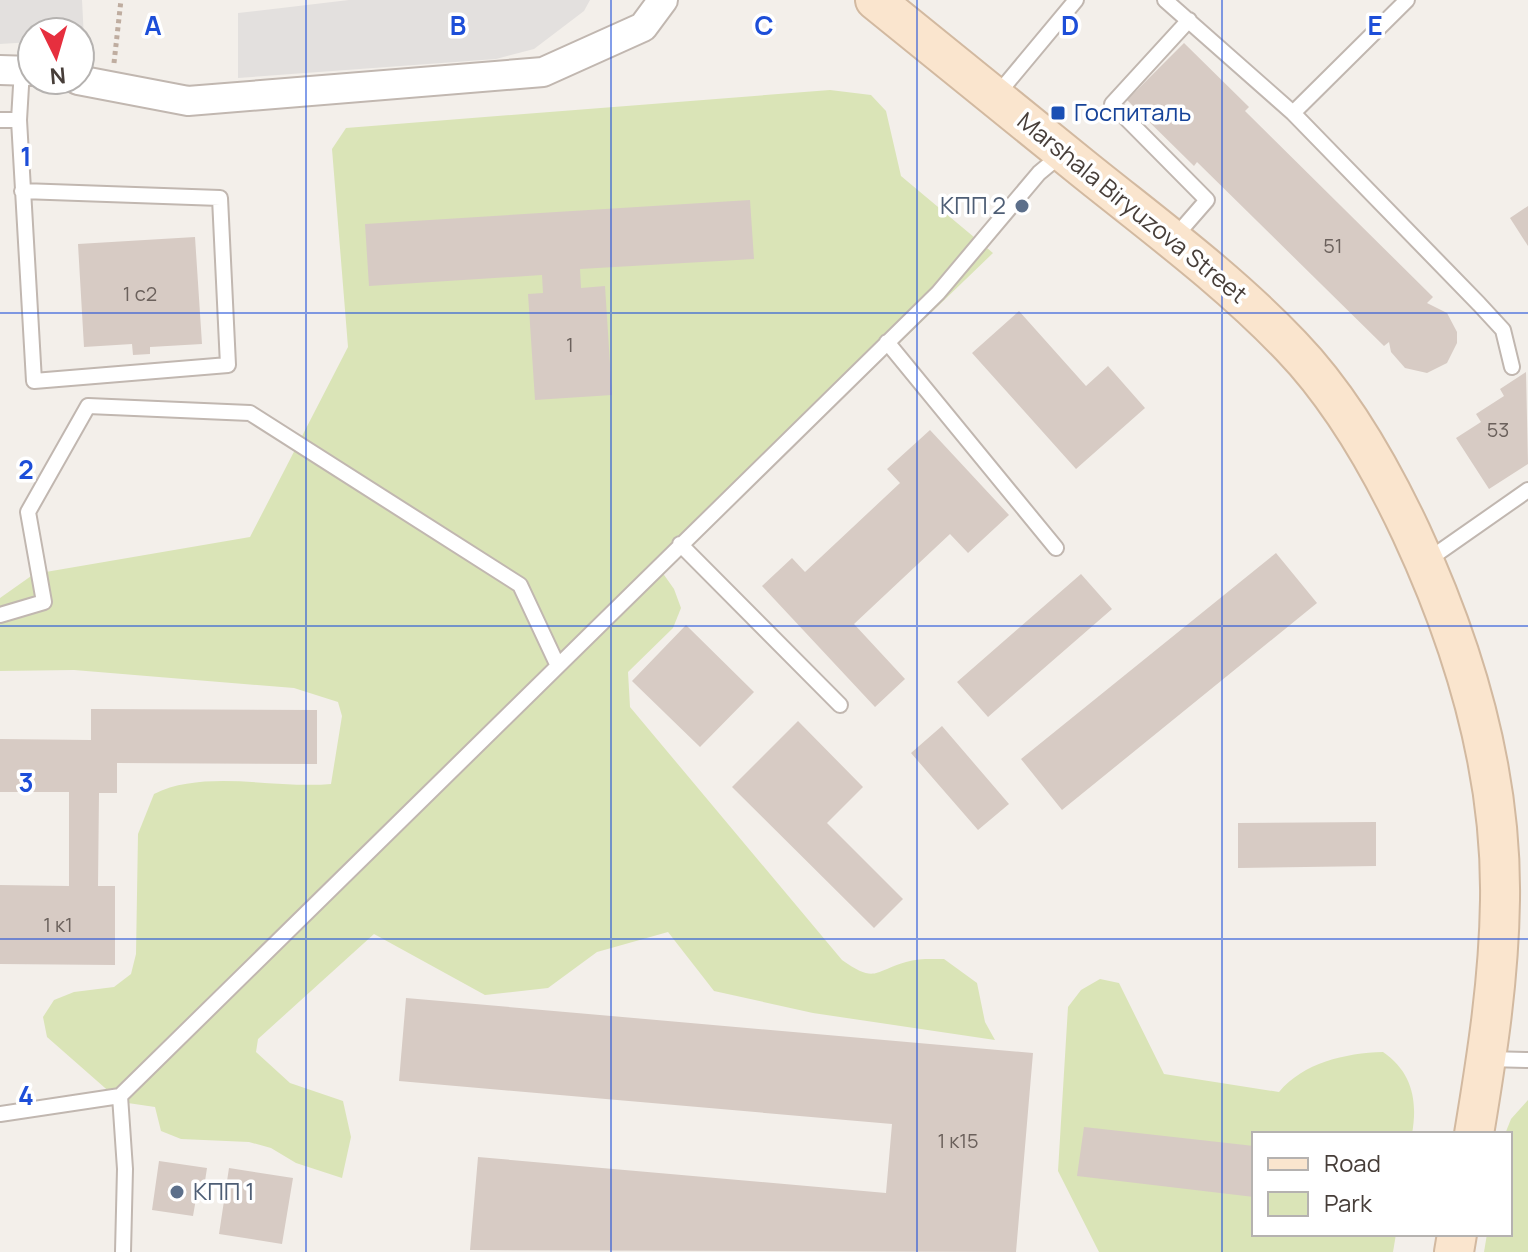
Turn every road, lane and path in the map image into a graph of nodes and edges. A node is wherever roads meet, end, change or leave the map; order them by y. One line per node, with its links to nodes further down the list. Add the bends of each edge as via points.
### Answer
1 (121, 0): 9 (path)
2 (663, 0): 9 (street, via 643,27 543,72 188,101)
3 (875, 0): 11 (street, Marshala Biryuzova Street)
4 (1076, 0): 11 (lane)
5 (1165, 0): 7 (lane)
6 (1407, 0): 12 (lane)
7 (1189, 20): 12 (lane); 17 (lane, via 1112,104 1207,200)
8 (96, 84): 9 (street)
9 (112, 87)
10 (19, 96): 14 (lane)
11 (995, 96): 15 (street, Marshala Biryuzova Street)
12 (1293, 113): 19 (lane, via 1503,330)
13 (0, 120): 14 (lane)
14 (19, 120): 16 (lane)
15 (1063, 153): 17 (street, Marshala Biryuzova Street); 18 (lane)
16 (22, 191): 16 (lane, via 34,381 228,365 220,198)
17 (1173, 239): 23 (street, Marshala Biryuzova Street, via 1294,348 1389,486)
18 (887, 342): 21 (lane); 22 (lane)
19 (1512, 367)
20 (1528, 490): 23 (lane)
21 (680, 544): 25 (lane); 26 (lane)
22 (1056, 548)
23 (1425, 563): 27 (street, Marshala Biryuzova Street, via 1448,613 1480,725 1495,818 1500,909)
24 (0, 615): 25 (lane, via 44,602 28,512 88,406 250,413 520,585)
25 (557, 664): 29 (lane)
26 (840, 705)
27 (1488, 1059): 28 (lane); 31 (street, Marshala Biryuzova Street)
28 (1528, 1060)
29 (120, 1096): 30 (lane); 32 (lane)
30 (0, 1114)
31 (1474, 1132)
32 (123, 1252)

